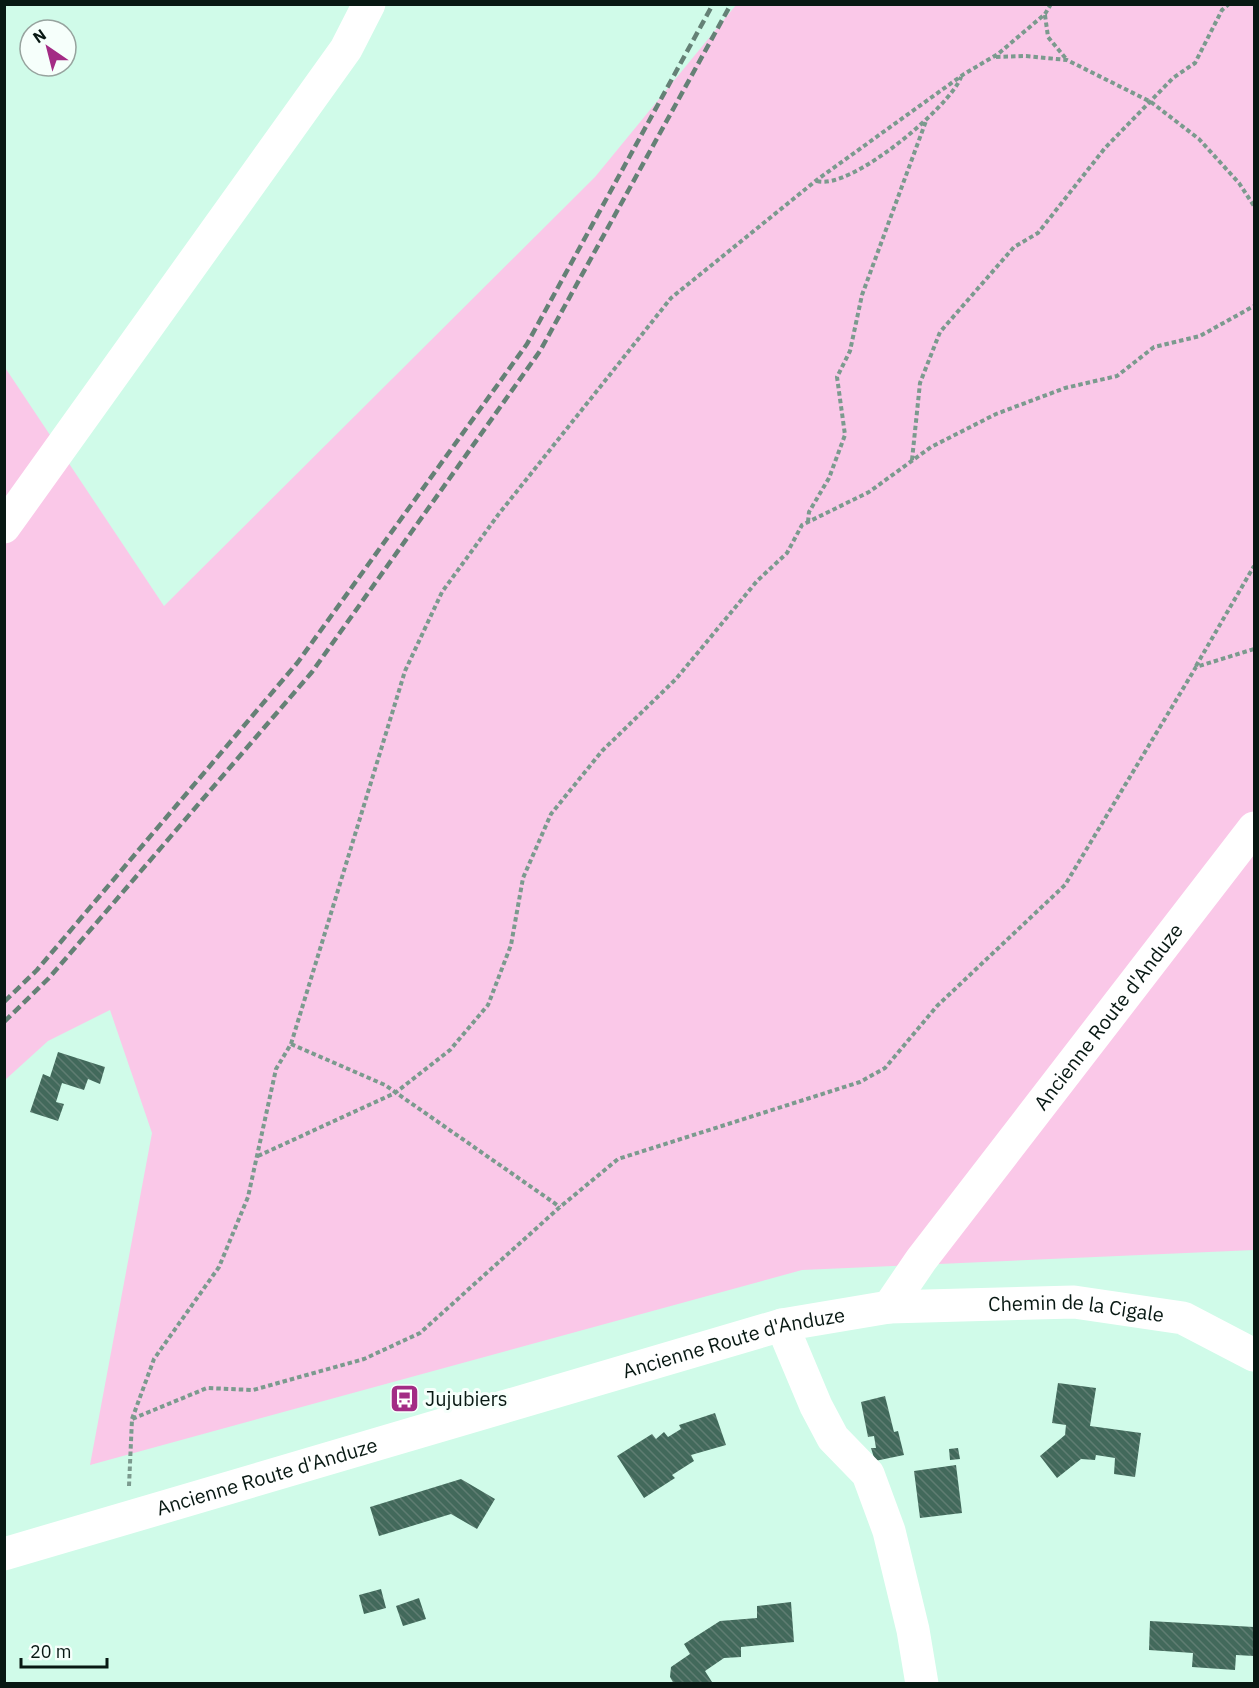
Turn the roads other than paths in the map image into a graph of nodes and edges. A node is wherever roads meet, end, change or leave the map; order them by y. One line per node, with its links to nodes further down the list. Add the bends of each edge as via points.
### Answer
1 (369, 4): 2 (street, via 345,49)
2 (4, 527)
3 (1254, 828): 4 (street, Ancienne Route d'Anduze, via 921,1260)
4 (889, 1307): 5 (street, Ancienne Route d'Anduze); 6 (street, Chemin de la Cigale, via 1074,1302 1183,1318)
5 (782, 1325): 7 (street, Ancienne Route d'Anduze); 8 (street, via 833,1438 868,1474 890,1531)
6 (1254, 1355)
7 (4, 1554)
8 (922, 1683)

